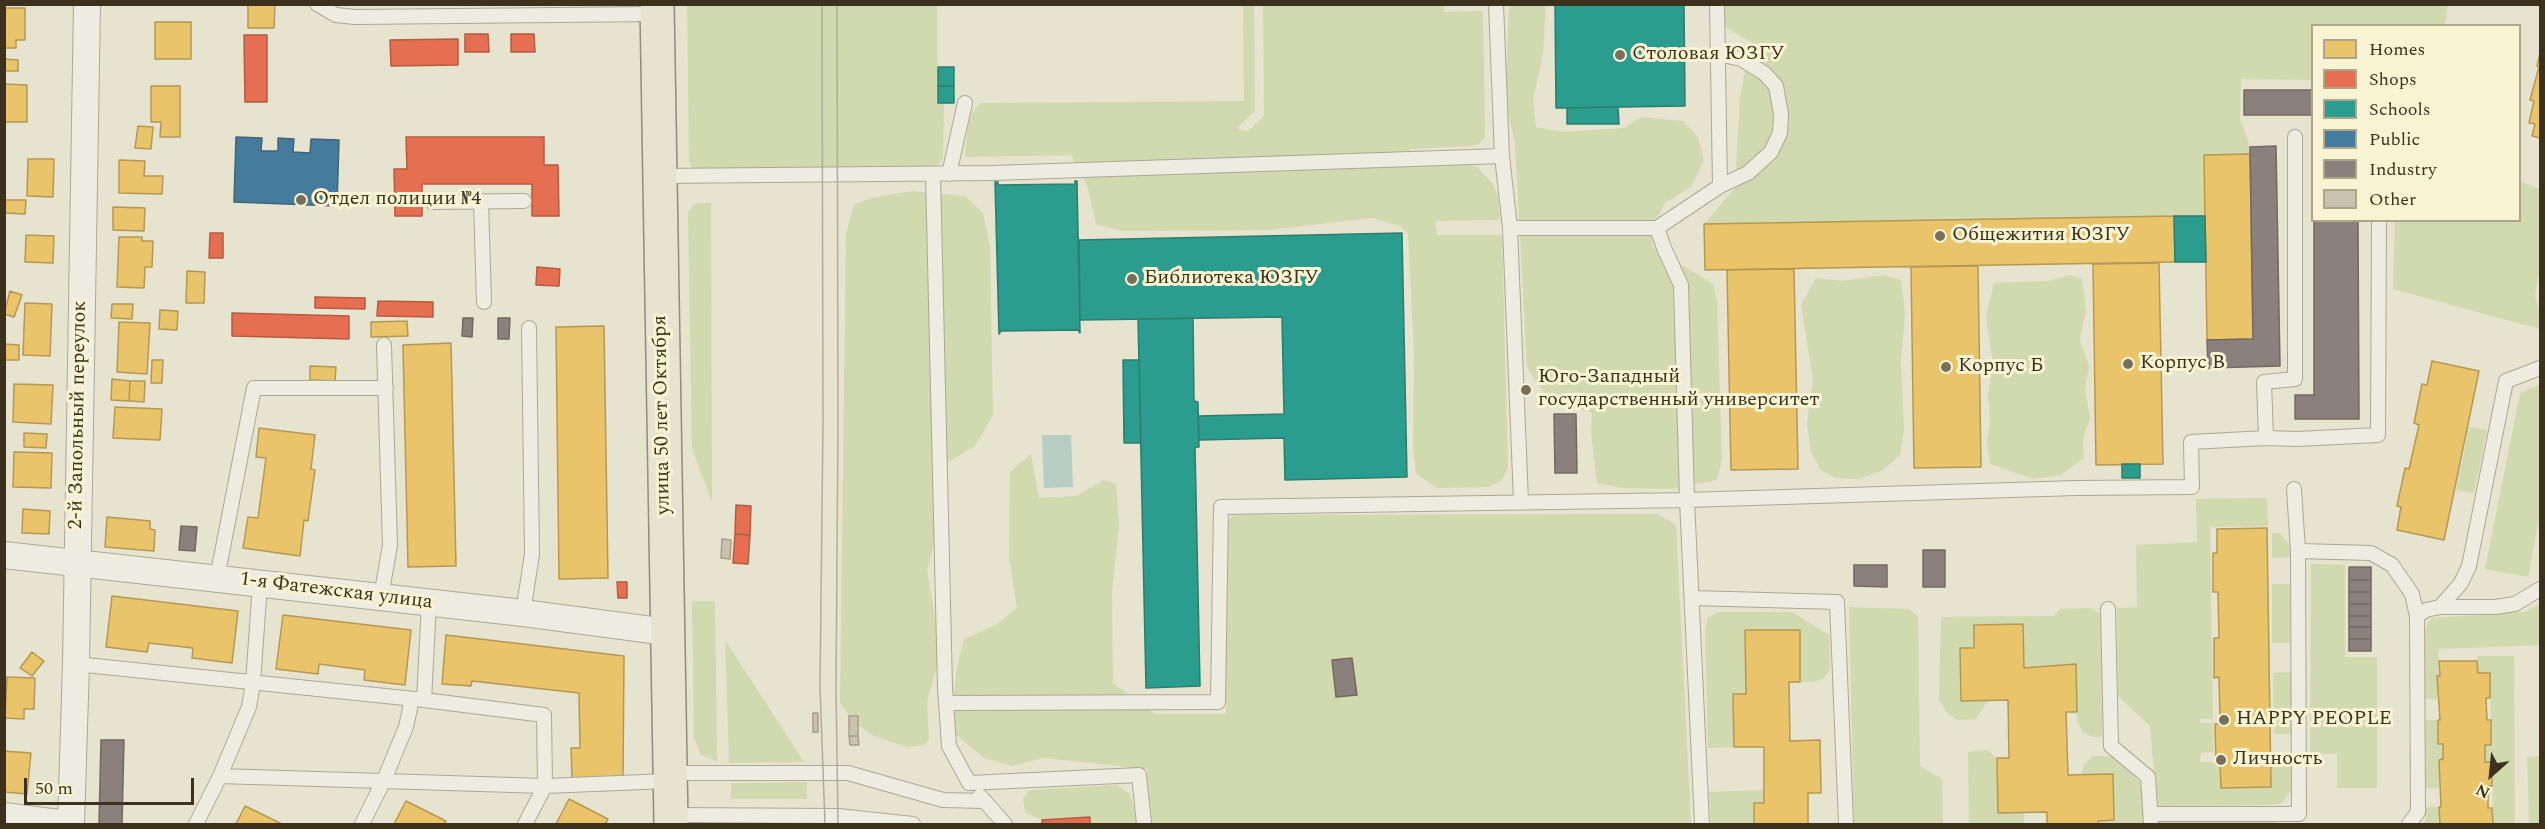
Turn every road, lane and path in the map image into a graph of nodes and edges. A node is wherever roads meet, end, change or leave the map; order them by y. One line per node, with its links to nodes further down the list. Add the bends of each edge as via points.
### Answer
1 (87, 4): 33 (street, 2-й Запольный переулок)
2 (317, 4): 7 (lane, via 336,15)
3 (1496, 4): 11 (lane)
4 (1717, 4): 8 (lane)
5 (657, 9): 6 (lane); 14 (main road, улица 50 лет Октября)
6 (519, 10): 7 (lane)
7 (368, 11)
8 (1718, 54): 15 (lane); 15 (lane, via 1741,59 1764,73 1776,86 1781,114 1780,133 1771,152 1748,173)
9 (965, 103): 13 (lane)
10 (2295, 137): 27 (lane, via 2295,379 2264,382)
11 (1502, 156): 13 (lane); 20 (lane)
12 (933, 174): 13 (lane); 14 (lane); 48 (lane)
13 (949, 174)
14 (659, 176): 44 (main road, улица 50 лет Октября)
15 (1720, 186): 21 (lane)
16 (481, 201): 17 (lane); 18 (lane); 22 (lane)
17 (524, 201)
18 (432, 202)
19 (2379, 222): 27 (lane, via 2378,435)
20 (1510, 228): 21 (lane); 30 (lane)
21 (1657, 228): 29 (lane, via 1681,285)
22 (484, 302)
23 (529, 328): 42 (lane, via 532,554)
24 (384, 345): 26 (lane)
25 (2541, 368): 40 (lane, via 2506,381 2469,566 2461,583)
26 (386, 388): 34 (lane, via 255,388); 37 (lane, via 390,545)
27 (2266, 438): 29 (lane, via 2191,442 2192,487)
28 (2294, 489): 31 (lane)
29 (1688, 500): 30 (lane); 38 (lane)
30 (1521, 502): 48 (lane, via 1221,507 1218,702)
31 (2298, 551): 43 (lane, via 2371,553 2392,565 2412,594); 56 (lane, via 2299,814)
32 (4, 555): 33 (street, 1-я Фатежская улица)
33 (76, 563): 34 (street, 1-я Фатежская улица); 45 (street, 2-й Запольный переулок)
34 (217, 578): 35 (street, 1-я Фатежская улица)
35 (260, 584): 37 (street, 1-я Фатежская улица); 46 (lane)
36 (2541, 589): 40 (lane, via 2515,604)
37 (381, 597): 39 (street, 1-я Фатежская улица)
38 (1692, 598): 66 (lane); 67 (lane, via 1837,602)
39 (429, 603): 42 (street, 1-я Фатежская улица); 47 (lane)
40 (2440, 607): 43 (lane)
41 (2108, 609): 56 (lane, via 2111,746 2148,777)
42 (523, 613): 44 (street, 1-я Фатежская улица)
43 (2417, 616): 68 (lane, via 2418,812)
44 (667, 632): 50 (main road, улица 50 лет Октября)
45 (76, 664): 46 (lane); 59 (street, 2-й Запольный переулок)
46 (253, 682): 47 (lane); 49 (lane, via 249,707)
47 (418, 699): 51 (lane); 53 (lane, via 544,715)
48 (946, 703): 52 (lane, via 949,746)
49 (220, 776): 51 (lane); 60 (lane)
50 (669, 777): 53 (lane); 54 (lane, via 848,773 943,800); 57 (main road, улица 50 лет Октября)
51 (384, 780): 53 (lane); 61 (lane)
52 (969, 783): 54 (lane); 65 (lane, via 1139,775)
53 (545, 786): 62 (lane)
54 (985, 801): 64 (lane)
55 (4, 816): 59 (street)
56 (2151, 819)
57 (671, 820): 58 (lane, via 831,816)
58 (878, 822): 63 (lane)
59 (69, 825)
60 (196, 825)
61 (362, 825)
62 (525, 825)
63 (913, 825)
64 (1005, 825)
65 (1144, 825)
66 (1702, 825)
67 (1846, 825)
68 (2409, 825)

